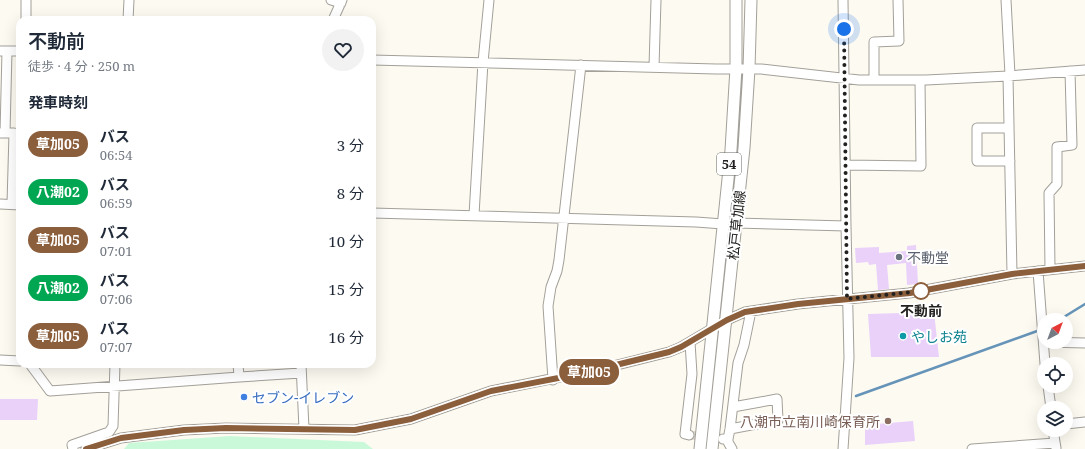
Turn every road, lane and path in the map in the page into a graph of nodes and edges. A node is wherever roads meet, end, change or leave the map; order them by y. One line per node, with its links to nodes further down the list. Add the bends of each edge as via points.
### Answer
1 (26, 0): 12 (street)
2 (129, 0): 13 (street)
3 (331, 0): 11 (street)
4 (489, 0): 18 (street)
5 (656, 0): 20 (street)
6 (736, 0): 21 (main road, 松戸草加線 / 54)
7 (751, 0): 22 (main road, 松戸草加線 / 54)
8 (843, 0): 26 (street)
9 (898, 0): 27 (street, via 898,41 874,42)
10 (1006, 0): 25 (street)
11 (341, 2): 14 (street)
12 (26, 16)
13 (128, 16)
14 (335, 16)
15 (3, 51): 16 (street); 30 (street)
16 (16, 51)
17 (376, 60): 18 (street)
18 (483, 62): 19 (street); 36 (street)
19 (581, 65): 20 (street); 37 (street)
20 (654, 67): 21 (street)
21 (736, 68): 22 (street); 39 (main road, 松戸草加線 / 54)
22 (749, 68): 26 (street); 38 (main road, 松戸草加線 / 54)
23 (1085, 70): 24 (street)
24 (1070, 71): 25 (street); 42 (street, via 1072,145 1056,147 1057,184 1049,193)
25 (1009, 75): 28 (street); 29 (street)
26 (844, 80): 27 (street); 32 (street)
27 (874, 80): 28 (street)
28 (920, 80): 32 (street, via 921,166)
29 (1009, 128): 31 (street); 31 (street, via 977,128 977,161)
30 (3, 133): 34 (street, via 14,133)
31 (1010, 161): 44 (street)
32 (846, 165): 40 (street)
33 (0, 204): 34 (street)
34 (16, 204)
35 (376, 213): 36 (street)
36 (474, 215): 37 (street)
37 (564, 218): 39 (street); 60 (street, via 559,260 548,306)
38 (736, 223): 40 (street); 48 (main road, 松戸草加線 / 54)
39 (723, 224): 49 (main road, 松戸草加線 / 54)
40 (846, 226): 45 (street)
41 (1085, 266): 42 (street)
42 (1050, 269): 43 (street)
43 (1038, 271): 44 (street); 47 (street)
44 (1012, 274): 45 (street, via 910,293)
45 (847, 299): 46 (street); 75 (street, via 849,358)
46 (751, 311): 48 (street); 62 (street, via 738,363)
47 (1042, 313)
48 (727, 320): 49 (street); 73 (main road, 松戸草加線 / 54)
49 (713, 327): 50 (street); 72 (main road, 松戸草加線 / 54)
50 (690, 342): 60 (street, via 669,352); 67 (street, via 692,374 685,434)
51 (1073, 343): 52 (street)
52 (1085, 343)
53 (0, 360): 54 (street)
54 (16, 361)
55 (33, 368): 61 (street, via 50,391)
56 (115, 368): 61 (street)
57 (238, 368): 59 (street)
58 (301, 369): 59 (street); 65 (street)
59 (239, 377): 61 (street)
60 (553, 380): 65 (street, via 491,391 411,419 374,427 355,430)
61 (115, 386): 70 (street, via 113,426 108,432 72,445)
62 (733, 407): 66 (street); 66 (street, via 777,399 778,420)
63 (1085, 422): 64 (street)
64 (1073, 423)
65 (304, 429): 71 (street, via 184,430 121,438)
66 (730, 429): 74 (street, via 726,439)
67 (689, 434)
68 (1056, 446): 69 (street)
69 (1026, 447): 76 (street)
70 (73, 449)
71 (86, 449)
72 (700, 449)
73 (712, 449)
74 (732, 449)
75 (843, 449)
76 (972, 449)

